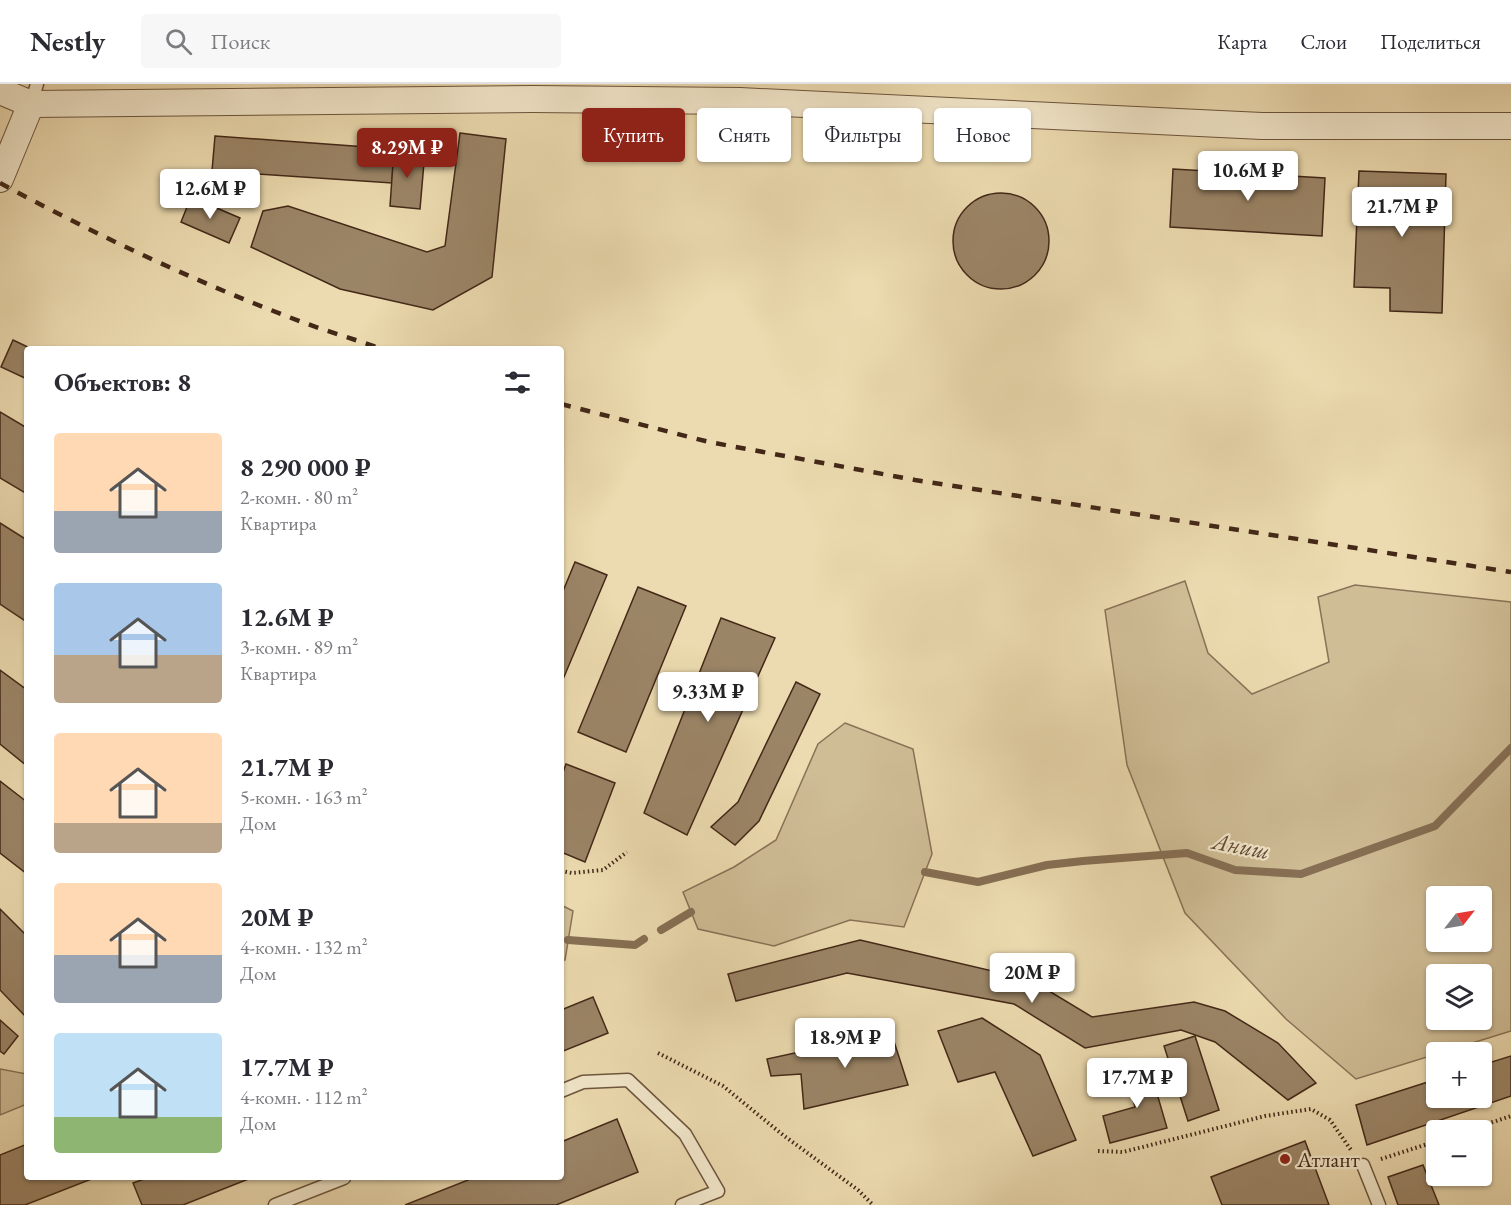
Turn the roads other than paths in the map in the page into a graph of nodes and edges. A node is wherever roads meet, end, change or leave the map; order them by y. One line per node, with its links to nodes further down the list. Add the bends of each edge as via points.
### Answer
1 (0, 91): 2 (street)
2 (34, 94): 3 (street, via 740,101 1262,126); 4 (street)
3 (1511, 126)
4 (0, 179)
5 (564, 1090): 9 (lane, via 583,1082 628,1080 685,1134 718,1191)
6 (1363, 1165): 10 (lane)
7 (339, 1180): 8 (lane)
8 (274, 1205)
9 (682, 1205)
10 (1379, 1205)

